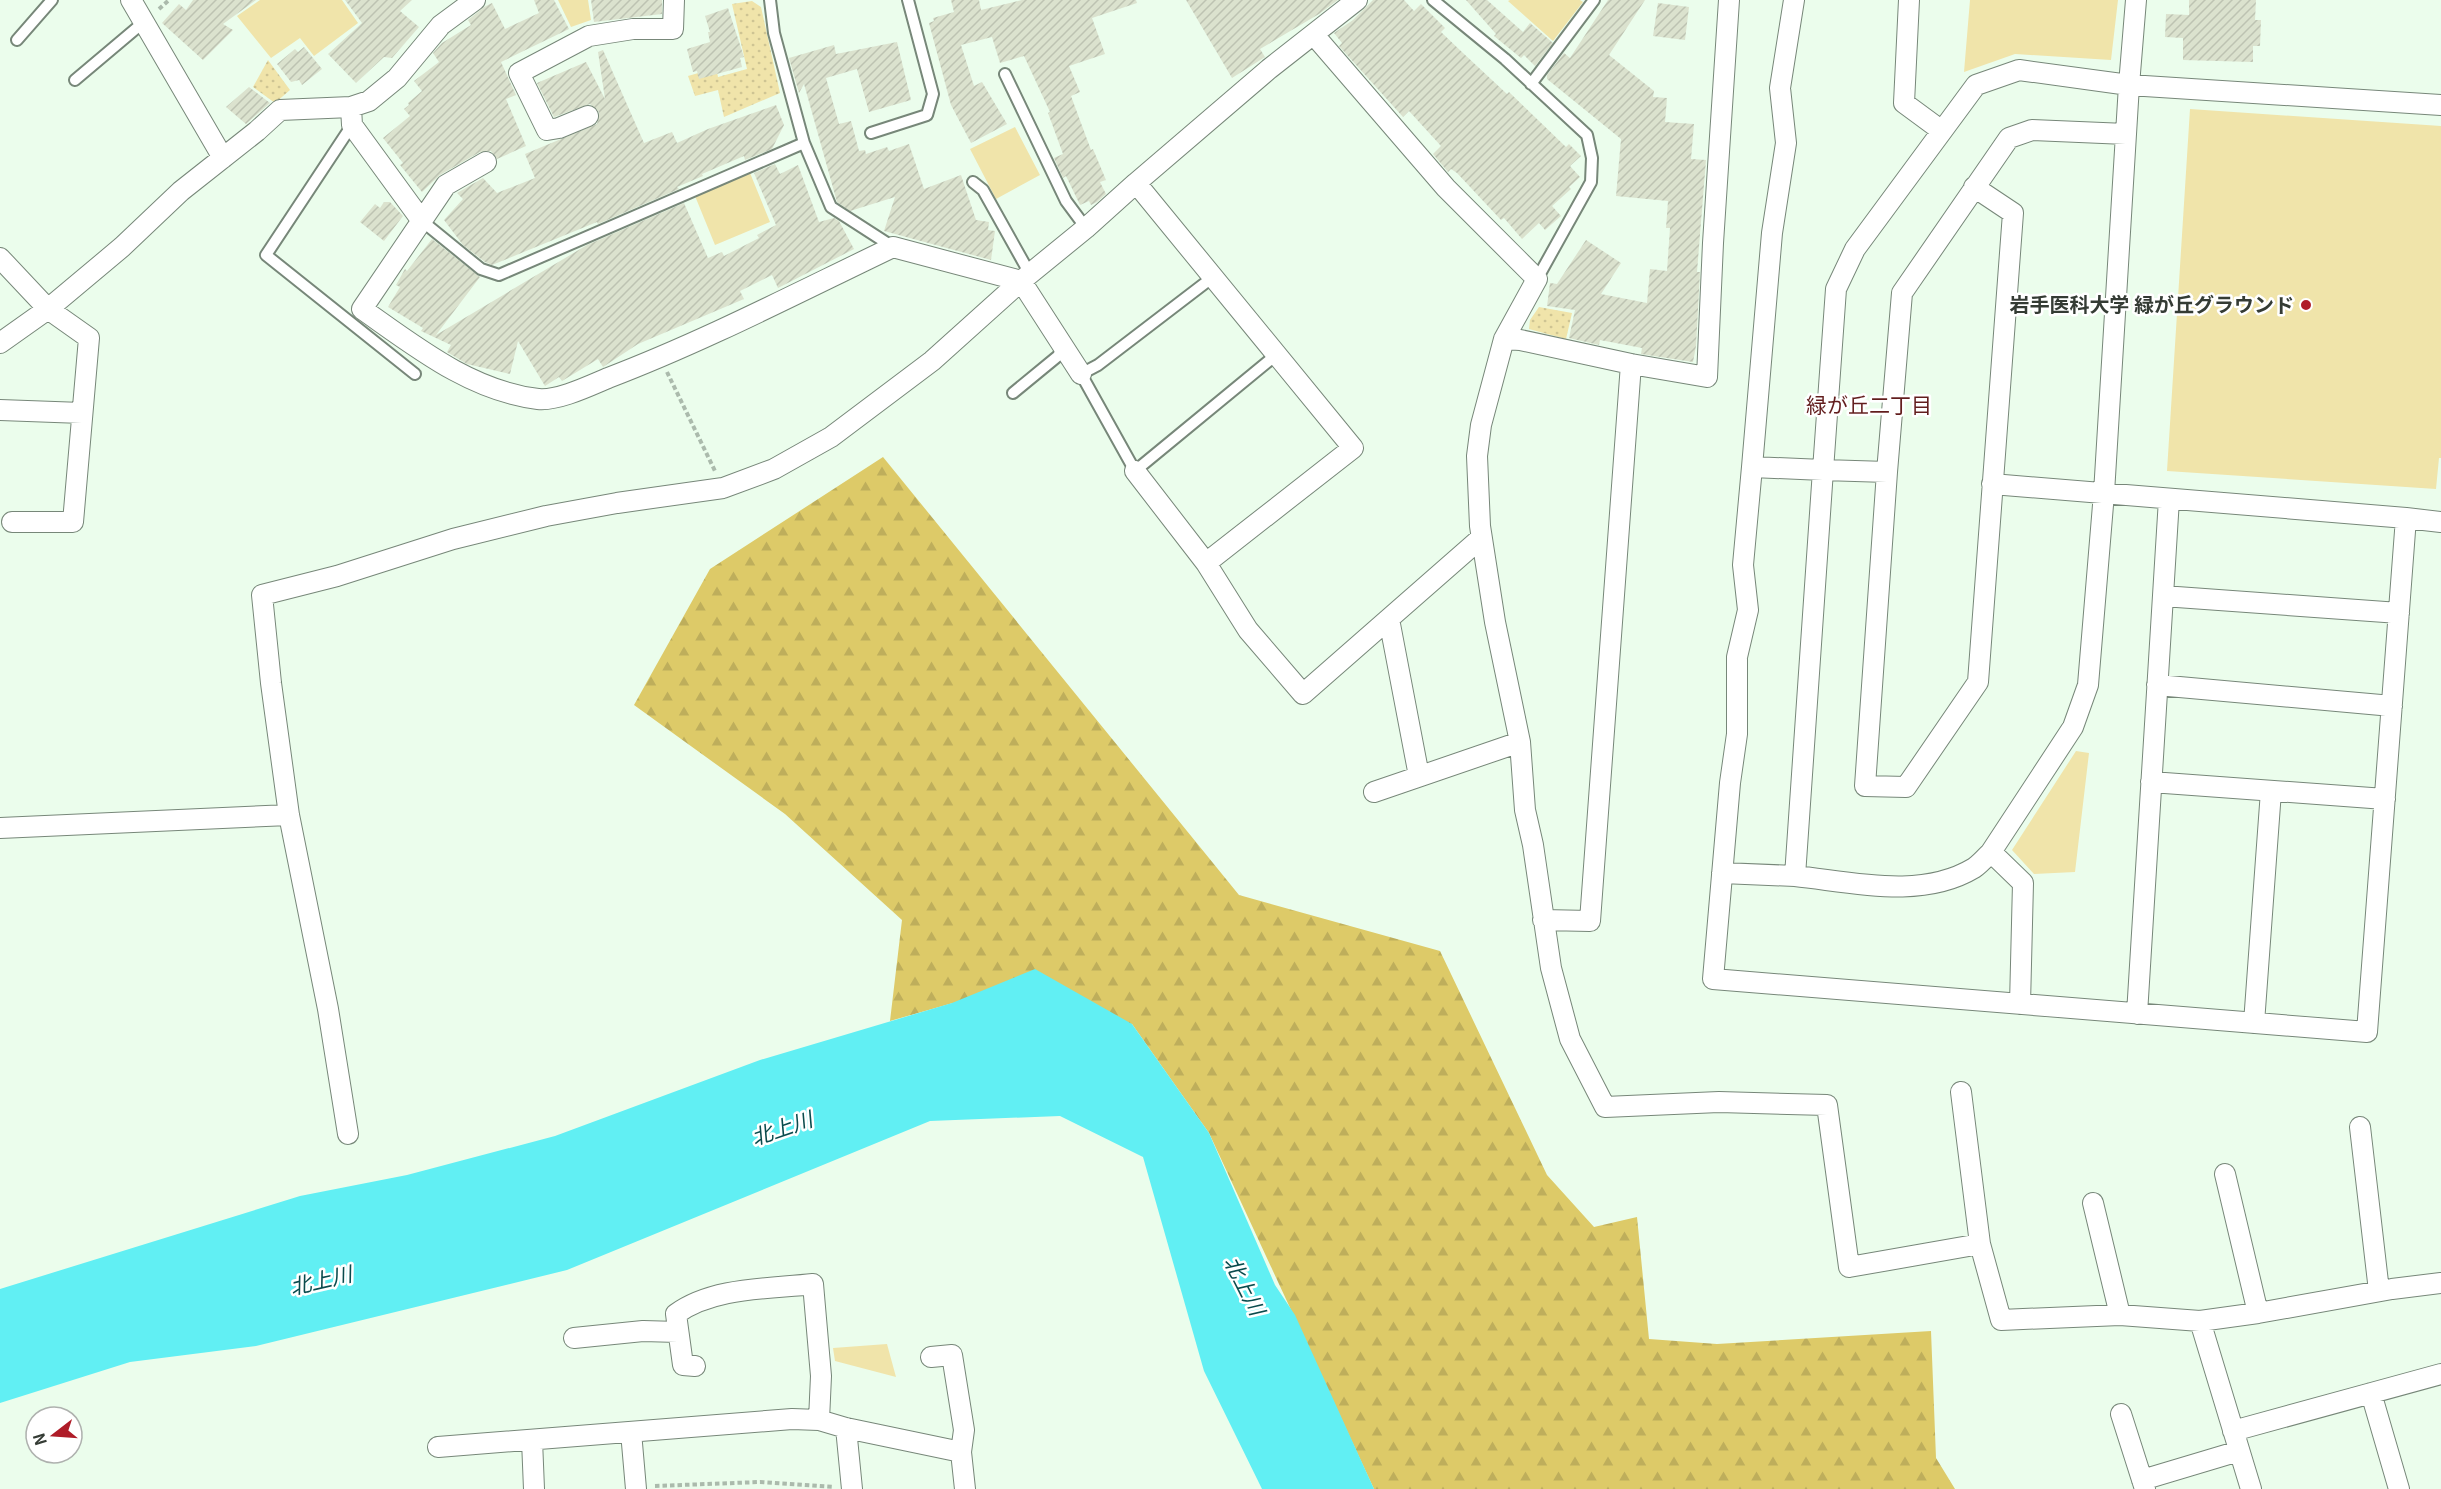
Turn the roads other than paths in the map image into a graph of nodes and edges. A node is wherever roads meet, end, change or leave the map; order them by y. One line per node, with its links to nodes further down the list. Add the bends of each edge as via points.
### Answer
1 (52, 0): 16 (lane)
2 (131, 0): 14 (street)
3 (475, 0): 22 (street, via 441,25 397,78)
4 (674, 0): 23 (street, via 673,29 633,29 589,36 519,74 547,130)
5 (770, 0): 27 (lane, via 774,33)
6 (908, 0): 25 (lane, via 933,94 927,115)
7 (1357, 0): 15 (street)
8 (1433, 0): 19 (lane)
9 (1594, 0): 19 (lane)
10 (1730, 0): 45 (street, via 1707,377)
11 (1794, 0): 51 (street, via 1780,88 1786,143 1772,233)
12 (1909, 0): 24 (street, via 1904,103)
13 (2136, 0): 20 (street)
14 (145, 21): 18 (lane); 28 (street)
15 (1314, 35): 31 (street); 39 (street, via 1446,188)
16 (17, 40)
17 (1005, 74): 34 (lane, via 1066,201)
18 (75, 80)
19 (1532, 84): 39 (lane, via 1587,135 1592,158 1591,182)
20 (2129, 85): 21 (street); 24 (street, via 2019,70 1976,85); 26 (street)
21 (2441, 105)
22 (351, 116): 28 (street, via 280,110); 33 (street); 46 (lane, via 266,255)
23 (588, 116)
24 (1942, 131): 52 (street, via 1855,249 1836,290)
25 (871, 133)
26 (2126, 134): 32 (street, via 2032,130 2008,138); 56 (street)
27 (804, 142): 33 (lane, via 499,275 481,269); 35 (lane, via 831,207)
28 (223, 158): 40 (street)
29 (486, 162): 33 (street, via 446,185)
30 (973, 182): 38 (lane, via 983,190)
31 (1136, 183): 34 (street); 37 (street)
32 (1974, 187): 54 (street, via 1902,293); 55 (street, via 2013,213)
33 (422, 221): 35 (street, via 362,309 435,360 473,380 541,400 661,358)
34 (1086, 228): 38 (street)
35 (893, 247): 38 (street)
36 (0, 258): 40 (street)
37 (1213, 277): 44 (street); 47 (lane)
38 (1025, 278): 43 (street); 74 (street, via 932,361 831,438 774,470 723,488 546,516 262,595)
39 (1536, 279): 41 (street)
40 (48, 309): 42 (street); 50 (street, via 88,338)
41 (1504, 339): 45 (street); 61 (street, via 1481,425 1477,456)
42 (0, 344)
43 (1063, 347): 47 (street); 48 (lane, via 1058,356)
44 (1276, 355): 53 (lane); 62 (street, via 1353,448)
45 (1632, 364): 79 (street, via 1590,921)
46 (415, 374)
47 (1081, 374): 53 (lane)
48 (1013, 393)
49 (0, 410): 50 (street)
50 (82, 413): 59 (street, via 73,522)
51 (1752, 467): 52 (street); 77 (street, via 1743,565 1748,610 1737,657 1737,734)
52 (1823, 470): 54 (street); 78 (street)
53 (1135, 471): 62 (street)
54 (1887, 472): 55 (street, via 1865,786 1906,787 1978,682)
55 (1992, 484): 56 (street)
56 (2104, 493): 57 (street); 76 (street, via 2088,686 2073,727)
57 (2169, 499): 58 (street); 63 (street)
58 (2406, 518): 60 (street); 64 (street)
59 (12, 522)
60 (2441, 522)
61 (1481, 538): 65 (street); 68 (street)
62 (1206, 563): 65 (street, via 1248,630 1303,694)
63 (2163, 596): 64 (street); 66 (street)
64 (2399, 613): 67 (street)
65 (1389, 619): 69 (street)
66 (2157, 685): 67 (street); 70 (street)
67 (2392, 706): 73 (street)
68 (1520, 742): 69 (street); 79 (street, via 1525,810)
69 (1419, 776): 72 (street)
70 (2151, 782): 71 (street); 81 (street)
71 (2271, 790): 73 (street); 82 (street)
72 (1374, 792)
73 (2385, 799): 82 (street, via 2367,1032)
74 (289, 815): 75 (street); 85 (street, via 328,1009)
75 (0, 828)
76 (1991, 852): 78 (street, via 1973,868 1936,883 1897,887); 80 (street, via 2023,883)
77 (1722, 873): 78 (street); 80 (street, via 1713,980)
78 (1795, 876)
79 (1544, 920): 88 (street, via 1551,968 1570,1039 1605,1107 1719,1102 1827,1105 1849,1267)
80 (2020, 1004): 81 (street)
81 (2137, 1014): 82 (street)
82 (2254, 1023)
83 (1961, 1092): 88 (street)
84 (2360, 1127): 90 (street)
85 (348, 1134)
86 (2225, 1174): 91 (street)
87 (2093, 1203): 92 (street)
88 (1980, 1244): 92 (street, via 2001,1320)
89 (2441, 1283): 90 (street)
90 (2379, 1291): 91 (street)
91 (2258, 1313): 93 (street)
92 (2120, 1315): 93 (street)
93 (2200, 1321): 103 (street)
94 (678, 1332): 95 (street); 97 (street, via 683,1365); 101 (street, via 676,1314 690,1305 738,1292 813,1284 821,1376)
95 (574, 1338)
96 (931, 1357): 108 (street, via 952,1356 964,1430)
97 (695, 1366)
98 (2441, 1374): 99 (street)
99 (2372, 1393): 103 (street); 115 (street)
100 (2121, 1414): 109 (street)
101 (819, 1420): 102 (street); 104 (street)
102 (846, 1428): 108 (street); 112 (street)
103 (2233, 1431): 107 (street)
104 (631, 1432): 105 (street); 111 (street)
105 (532, 1440): 106 (street); 110 (street)
106 (438, 1447)
107 (2239, 1451): 109 (street); 114 (street)
108 (961, 1452): 113 (street)
109 (2144, 1484)
110 (534, 1489)
111 (636, 1489)
112 (852, 1489)
113 (966, 1489)
114 (2251, 1489)
115 (2399, 1489)

